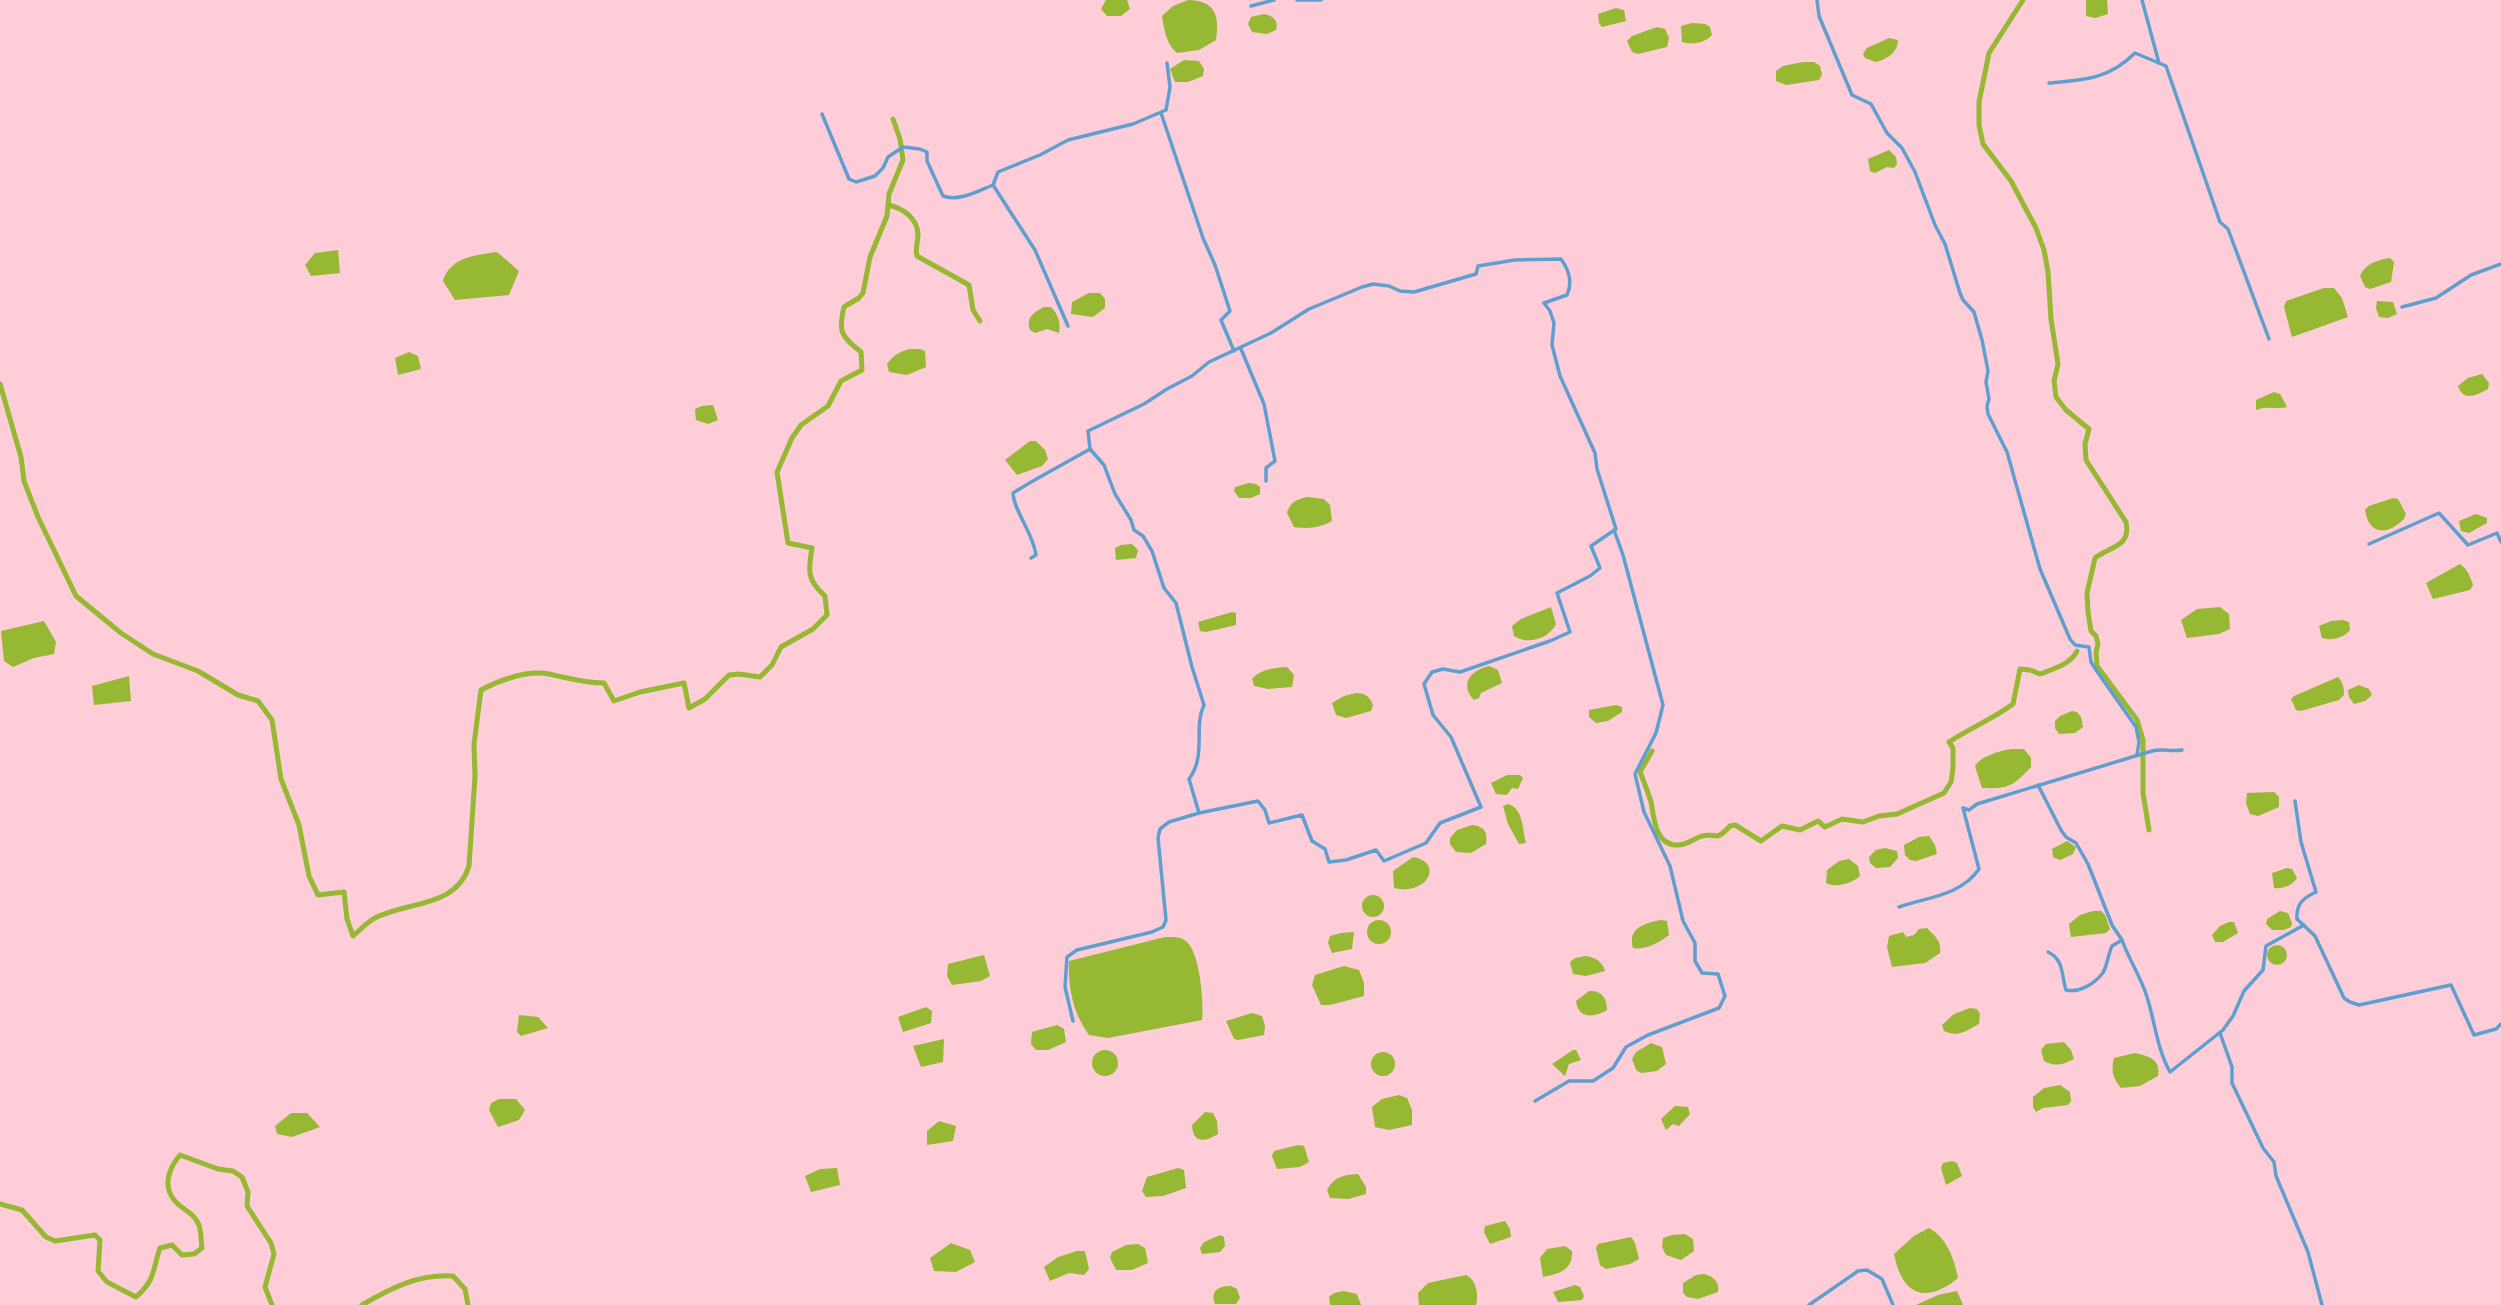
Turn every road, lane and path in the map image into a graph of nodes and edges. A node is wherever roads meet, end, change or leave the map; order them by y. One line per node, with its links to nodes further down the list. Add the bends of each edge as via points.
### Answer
1 (1274, 0): 6 (street)
2 (1297, 0): 3 (street)
3 (1321, 0)
4 (1817, 0): 26 (street, via 1819,16 1852,95 1871,104 1886,133 1902,148 1926,196 1960,293 1974,312 1989,371 1988,414 2007,452 2040,569 2070,639 2075,645 2089,647 2091,663 2136,726)
5 (2142, 0): 7 (street)
6 (1251, 6)
7 (2159, 63): 9 (street, via 2135,53 2120,68 2091,79); 16 (street, via 2166,66 2220,222 2228,229)
8 (1167, 64): 10 (street, via 1170,87 1166,110)
9 (2049, 83)
10 (1161, 113): 12 (street, via 1058,144 998,172); 18 (street, via 1225,292 1230,311 1221,320)
11 (822, 114): 12 (street, via 849,179 856,182 876,176 888,157 901,148 927,152 943,197 960,197)
12 (993, 185): 15 (street, via 1035,250)
13 (2501, 264): 14 (street, via 2471,275 2436,298)
14 (2402, 307)
15 (1068, 326)
16 (2269, 340)
17 (1241, 349): 18 (street); 20 (street, via 1268,418 1275,461 1266,468); 21 (street, via 1308,309 1362,287 1373,284 1414,292 1476,274 1478,266 1490,263 1561,259 1571,287 1567,295 1544,303 1554,323 1552,345 1560,376 1595,453)
18 (1234, 352): 19 (street, via 1088,431)
19 (1090, 449): 24 (street, via 1013,493 1013,503 1035,546 1036,555); 29 (street, via 1104,465 1134,530 1152,551 1164,588 1176,603 1204,705 1196,769 1189,779)
20 (1266, 481)
21 (1615, 530): 29 (street, via 1591,545 1600,568 1557,593 1570,632 1460,672 1432,672 1424,684 1433,715 1451,737 1481,807 1440,823 1426,843 1384,861 1376,850 1329,862 1325,849 1312,841 1302,815 1269,823 1258,800); 37 (street, via 1663,705 1656,733 1636,769 1639,794 1670,866 1683,921 1695,943 1695,961 1702,973 1718,974 1725,996 1719,1008 1626,1046 1613,1068 1593,1081 1569,1081)
22 (2501, 542): 23 (street, via 2497,533 2468,545 2439,513)
23 (2369, 544)
24 (1031, 558)
25 (2182, 750): 26 (street, via 2163,748)
26 (2137, 755): 27 (street)
27 (2038, 785): 30 (street, via 1969,810 1963,808 1979,869 1972,880 1947,894); 32 (street, via 2061,830 2076,843 2088,864)
28 (2295, 801): 31 (street, via 2316,892 2296,909 2297,919)
29 (1199, 813): 34 (street, via 1160,829 1166,898 1163,927 1077,950 1067,957 1065,987)
30 (1899, 907)
31 (2304, 925): 35 (street, via 2315,936 2350,1002 2359,1005 2451,985 2474,1035); 36 (street, via 2266,946 2263,970 2244,991)
32 (2122, 940): 33 (street, via 2112,946 2103,973 2072,991 2066,990 2059,959); 36 (street, via 2142,982 2170,1072)
33 (2048, 952)
34 (1073, 1021)
35 (2501, 1024)
36 (2220, 1033): 40 (street, via 2232,1067 2232,1083 2274,1162 2308,1252)
37 (1535, 1101)
38 (1808, 1305): 39 (street, via 1858,1271 1867,1270 1882,1279)
39 (1893, 1305)
40 (2322, 1305)

